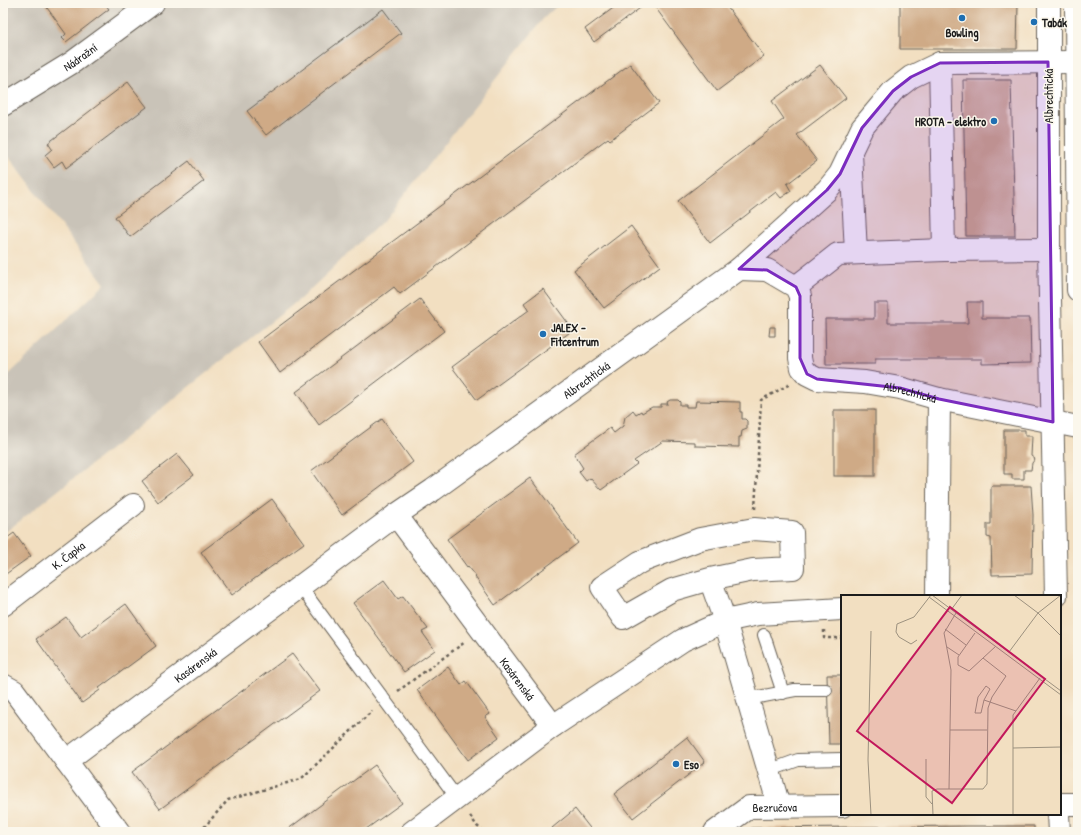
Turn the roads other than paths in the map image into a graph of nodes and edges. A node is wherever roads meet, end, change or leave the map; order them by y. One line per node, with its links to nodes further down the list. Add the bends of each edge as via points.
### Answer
1 (153, 3): 7 (street, Nádražní, via 73,62)
2 (1049, 3): 4 (street, Albrechtická)
3 (1076, 13): 5 (street)
4 (1048, 62): 5 (street, Albrechtická); 6 (street, Albrechtická); 9 (street, Albrechtická)
5 (1076, 62): 14 (street)
6 (940, 63): 8 (street, Albrechtická, via 911,77 893,91 862,128); 10 (street)
7 (3, 105)
8 (850, 152): 11 (street); 12 (street, Albrechtická, via 840,174 827,190)
9 (1049, 249): 10 (street); 16 (street, Albrechtická)
10 (944, 250): 11 (street)
11 (856, 253): 13 (street, via 838,254)
12 (739, 269): 13 (street, via 767,270); 18 (street, Albrechtická)
13 (796, 287): 15 (street, Albrechtická, via 800,296 800,358 802,368 807,374 817,379 865,382 900,388)
14 (1078, 290)
15 (939, 399): 16 (street, Albrechtická); 23 (street)
16 (1053, 422): 17 (street, Albrechtická); 24 (street, Albrechtická)
17 (1078, 427)
18 (433, 490): 20 (street, Kasárenská)
19 (133, 506): 25 (street, K. Čapka)
20 (396, 515): 22 (street, Kasárenská); 33 (street, Kasárenská)
21 (710, 579): 21 (street, via 753,570 793,568 792,532 754,529 700,539 640,562 602,587 623,618 672,590); 27 (street)
22 (300, 586): 35 (street, Kasárenská); 37 (lane)
23 (937, 595)
24 (1056, 595)
25 (3, 605)
26 (841, 609): 27 (street, via 758,614)
27 (725, 621): 32 (street); 33 (street, via 683,640)
28 (764, 635): 31 (lane)
29 (3, 685): 35 (street, via 14,691)
30 (826, 690): 31 (lane, via 795,690)
31 (783, 693): 32 (lane)
32 (748, 699): 36 (street)
33 (553, 726): 37 (street)
34 (841, 759): 36 (lane, via 798,760)
35 (66, 760): 43 (street)
36 (768, 771): 40 (street)
37 (457, 798): 44 (street)
38 (1061, 804): 39 (street)
39 (1078, 804)
40 (779, 806): 41 (street, Bezručova); 45 (street, Bezručova, via 749,807)
41 (841, 806)
42 (1058, 815): 46 (street)
43 (119, 832)
44 (412, 832)
45 (715, 832)
46 (1058, 832)

